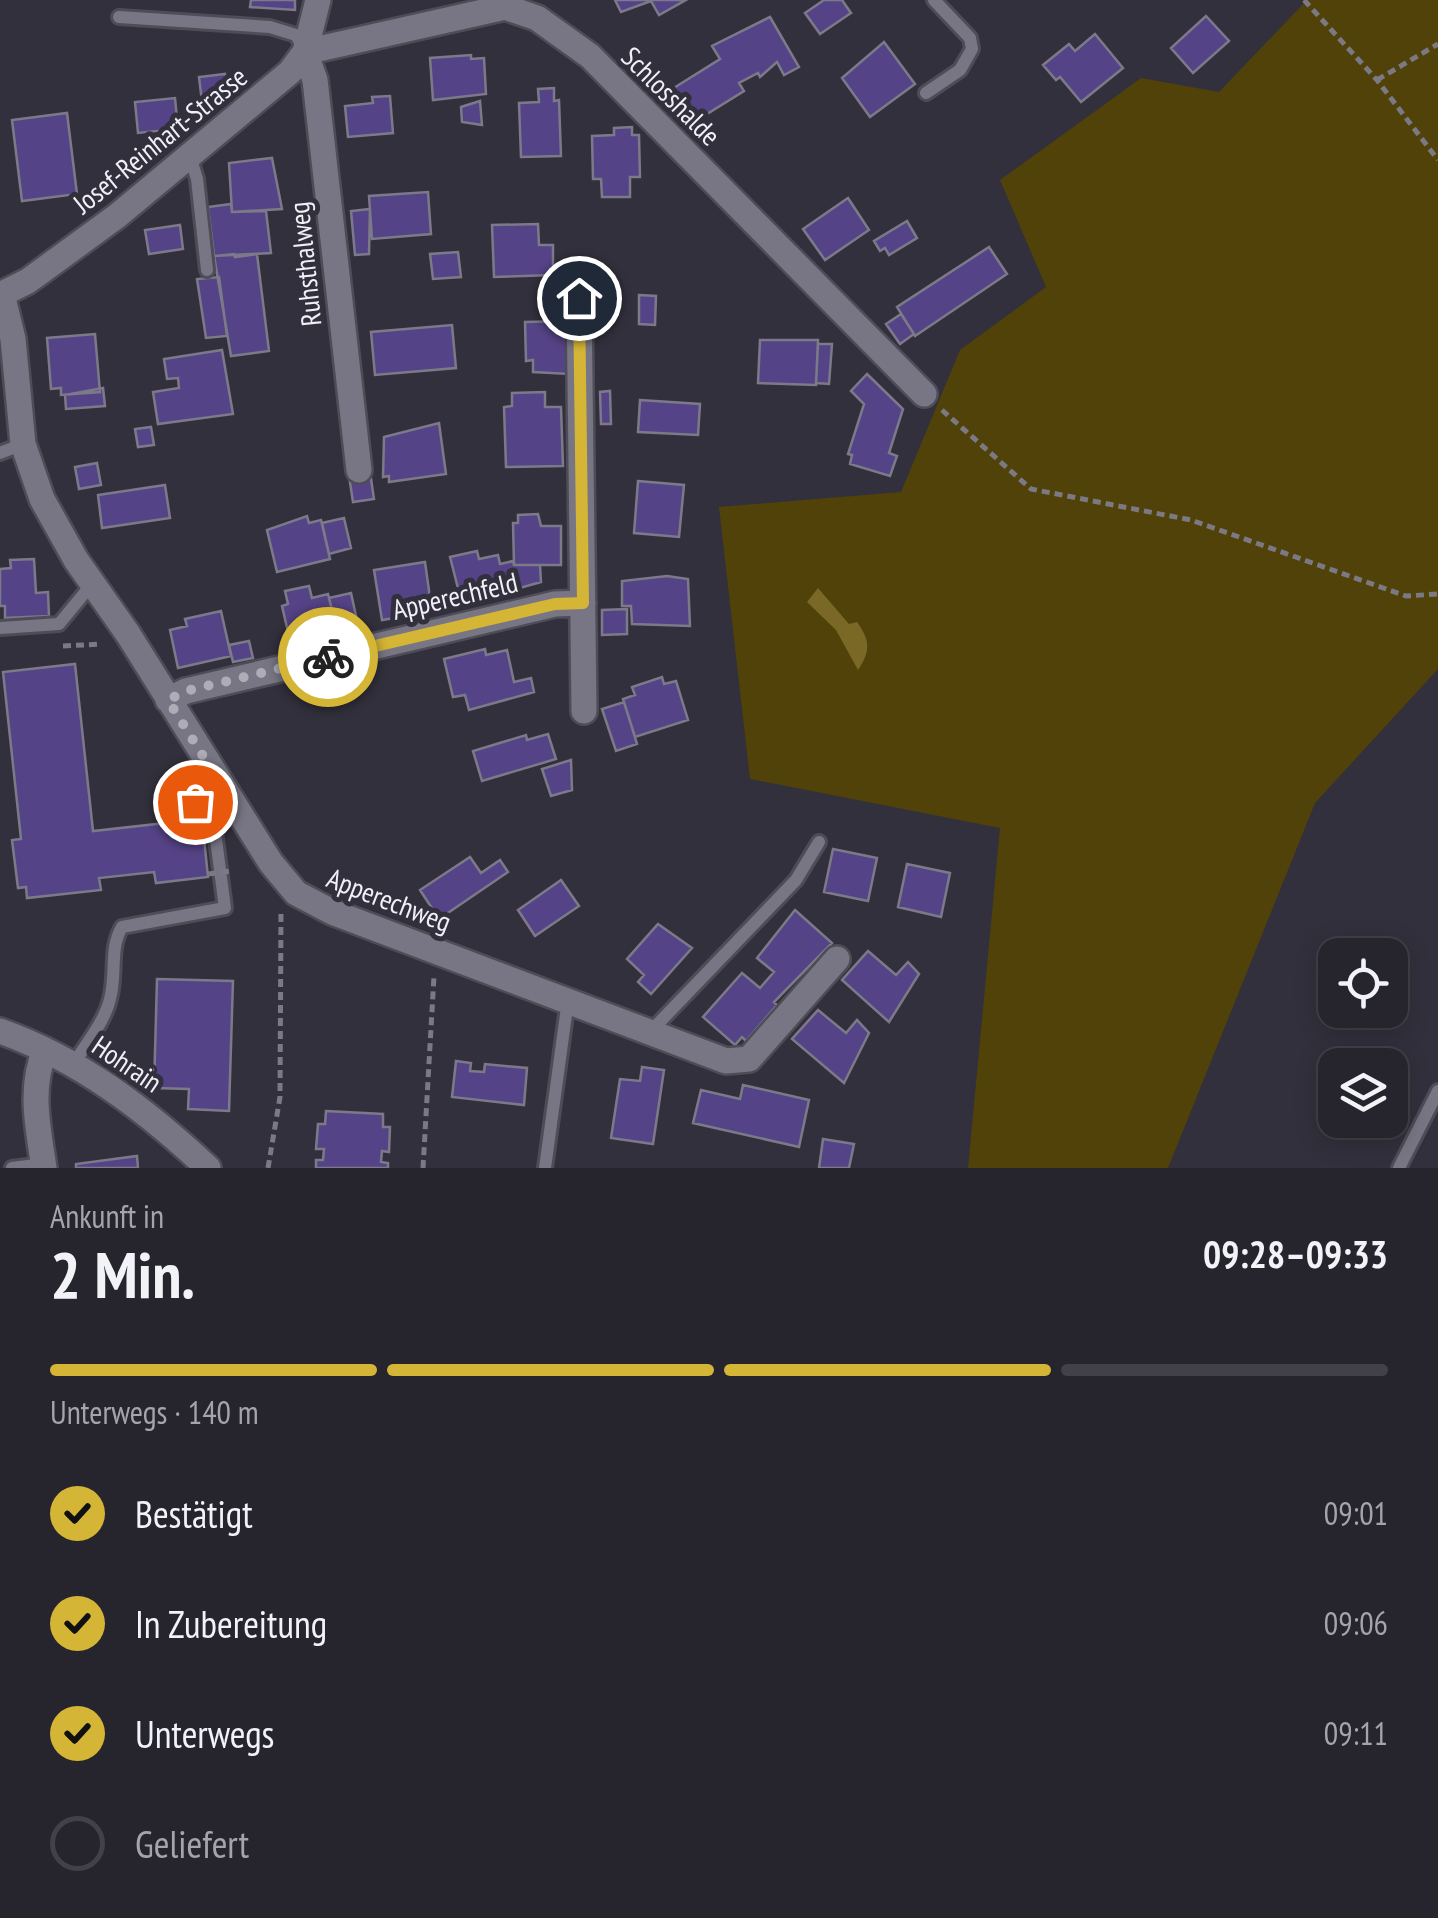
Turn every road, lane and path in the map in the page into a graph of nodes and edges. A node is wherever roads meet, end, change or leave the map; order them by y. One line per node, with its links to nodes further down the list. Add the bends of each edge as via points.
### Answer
1 (318, 0): 7 (street, Josef-Reinhart-Strasse)
2 (934, 0): 9 (lane, via 970,38 972,49 960,70)
3 (1304, 0): 8 (path)
4 (524, 5): 7 (street, Schlosshalde); 15 (street, Schlosshalde, via 590,56)
5 (119, 17): 7 (lane, via 270,27 296,35)
6 (1438, 44): 8 (path)
7 (305, 52): 10 (street, Josef-Reinhart-Strasse); 17 (street, Ruhsthalweg, via 315,80)
8 (1377, 80): 11 (path)
9 (926, 93)
10 (190, 156): 12 (lane); 13 (street, Josef-Reinhart-Strasse, via 59,260)
11 (1438, 160)
12 (207, 270)
13 (1, 294): 16 (street, Apperechweg, via 13,339)
14 (579, 298): 20 (street)
15 (924, 394): 19 (path, via 1031,489 1191,520 1406,596)
16 (11, 448): 18 (street, Apperechweg)
17 (359, 470)
18 (92, 584): 21 (lane, via 59,624); 22 (street, Apperechweg)
19 (1438, 594)
20 (583, 603): 22 (street, Apperechfeld, via 555,604); 23 (street)
21 (0, 628)
22 (168, 700): 24 (street, Apperechweg)
23 (584, 711)
24 (206, 761): 28 (street, Apperechweg); 35 (lane, via 193,773 195,802 214,824 224,908 122,927 113,942 110,1003)
25 (819, 842): 33 (lane, via 796,880)
26 (231, 870): 27 (path, bridge)
27 (208, 874)
28 (296, 893): 29 (street, Apperechweg); 40 (path, via 280,915 280,1098)
29 (435, 950): 31 (street, Apperechweg); 41 (path)
30 (837, 959): 33 (street, Apperechweg, via 749,1059 726,1061)
31 (568, 1000): 33 (street, Apperechweg); 42 (lane)
32 (0, 1031): 34 (street, Hohrain)
33 (650, 1032)
34 (46, 1050): 35 (street, Hohrain); 37 (street, via 34,1101)
35 (74, 1064): 39 (street, Hohrain, via 155,1119)
36 (1438, 1091): 43 (lane)
37 (44, 1166): 38 (lane)
38 (12, 1168)
39 (208, 1168)
40 (268, 1168)
41 (422, 1168)
42 (545, 1168)
43 (1399, 1168)

